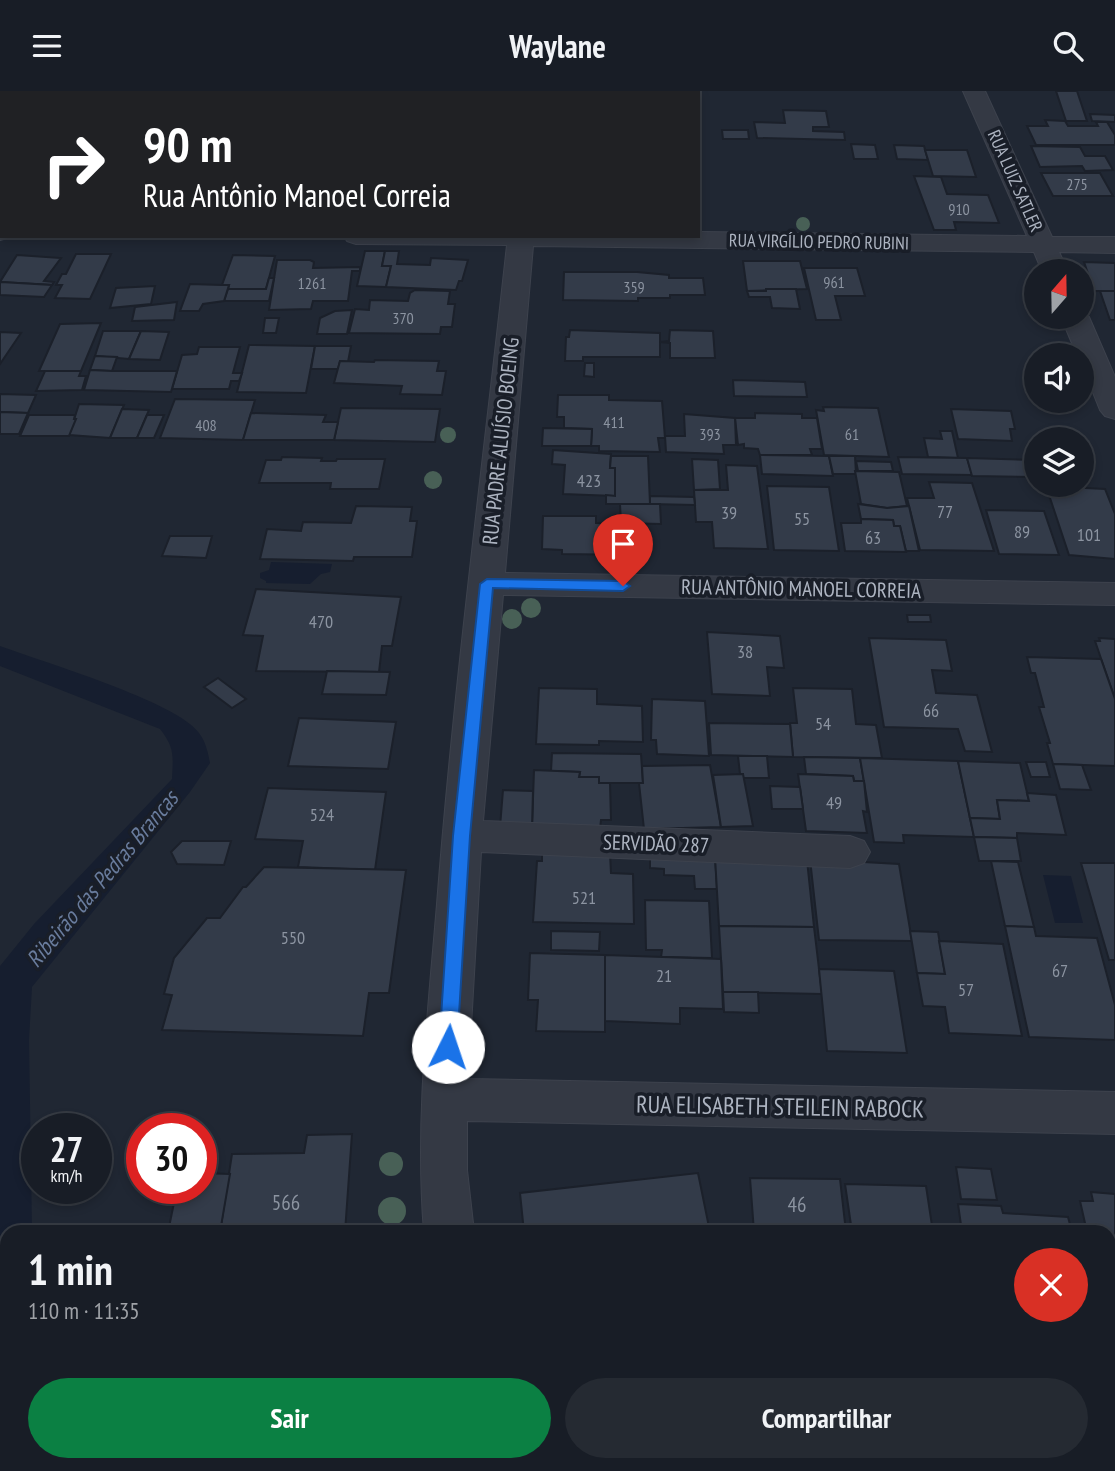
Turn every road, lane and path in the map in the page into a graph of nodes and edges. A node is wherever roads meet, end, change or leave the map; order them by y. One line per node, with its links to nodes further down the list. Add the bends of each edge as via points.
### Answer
1 (974, 91): 4 (street, RUA LUIZ SATLER)
2 (521, 238): 9 (street, RUA PADRE ALUÍSIO BOEING)
3 (596, 238): 4 (street, RUA VIRGÍLIO PEDRO RUBINI)
4 (1043, 244): 5 (street, RUA VIRGÍLIO PEDRO RUBINI); 6 (street, RUA LUIZ SATLER)
5 (1115, 245)
6 (1050, 259)
7 (1080, 329): 8 (street)
8 (1115, 410)
9 (487, 584): 10 (street, RUA ANTÔNIO MANOEL CORREIA); 11 (street, RUA PADRE ALUÍSIO BOEING)
10 (1115, 594)
11 (461, 836): 12 (street, SERVIDÃO 287); 13 (street, RUA PADRE ALUÍSIO BOEING)
12 (850, 852)
13 (444, 1100): 14 (street, RUA ELISABETH STEILEIN RABOCK); 15 (street, RUA PADRE ALUÍSIO BOEING)
14 (1115, 1114)
15 (448, 1225)

